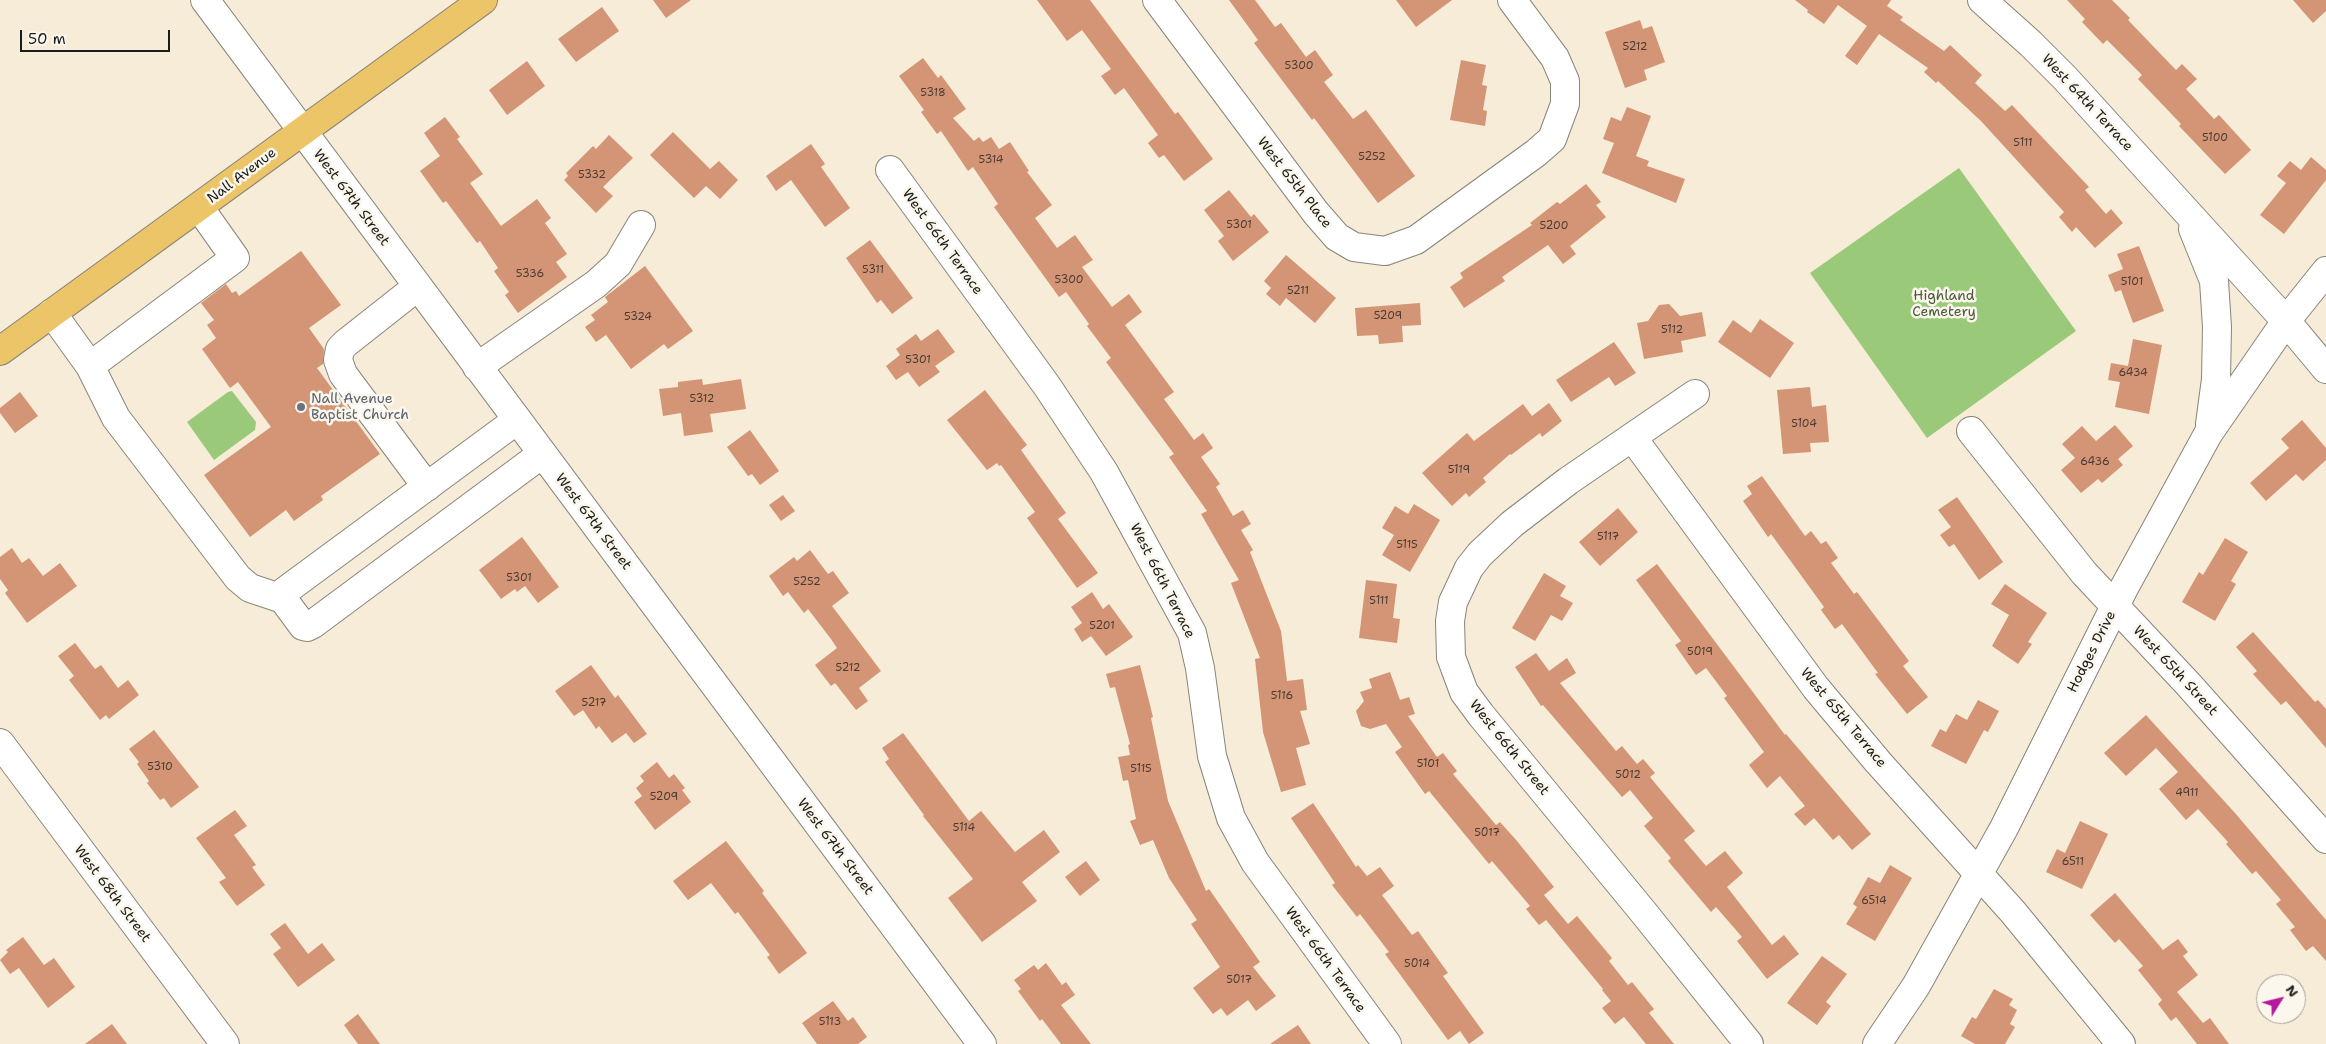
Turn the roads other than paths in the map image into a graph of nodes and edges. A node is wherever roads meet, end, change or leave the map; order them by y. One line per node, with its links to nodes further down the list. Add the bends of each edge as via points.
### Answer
1 (205, 0): 6 (street, West 67th Street)
2 (483, 0): 6 (main road, Nall Avenue)
3 (1157, 0): 4 (street, West 65th Place, via 1336,237 1354,247 1384,251 1416,240 1552,138 1565,104 1565,81 1555,58)
4 (1512, 0)
5 (1982, 0): 9 (street, West 64th Terrace, via 2065,78)
6 (302, 132): 8 (main road, Nall Avenue); 12 (street, West 67th Street)
7 (890, 170): 33 (street, West 66th Terrace, via 1047,386 1104,472 1192,633 1212,756 1231,818 1255,862)
8 (199, 207): 13 (main road, Nall Avenue); 16 (street, via 235,258)
9 (2186, 212): 14 (street, West 64th Terrace); 22 (street, West 64th Terrace, via 2214,281 2216,379)
10 (640, 225): 17 (street, via 618,264 596,284)
11 (2326, 271): 14 (street, Hodges Drive)
12 (417, 287): 17 (street, West 67th Street); 25 (street, via 346,343 340,349 338,360 343,374)
13 (52, 313): 15 (main road, Nall Avenue); 16 (street)
14 (2286, 321): 18 (street, West 64th Terrace); 22 (street, Hodges Drive)
15 (0, 350)
16 (90, 366): 26 (street, via 116,418 238,578 250,588)
17 (477, 367): 20 (street, West 67th Street)
18 (2326, 369)
19 (1695, 394): 23 (street)
20 (517, 420): 24 (street, West 67th Street); 25 (street)
21 (1972, 431): 27 (street, West 65th Street, via 2052,534)
22 (2208, 434): 27 (street, Hodges Drive)
23 (1632, 438): 30 (street, West 65th Terrace, via 1816,688); 34 (street, West 66th Street, via 1568,480 1480,554 1469,568 1453,602 1451,657 1464,692 1480,715)
24 (542, 454): 26 (street, via 307,627 303,626); 32 (street, West 67th Street)
25 (427, 487): 26 (street)
26 (284, 595)
27 (2115, 607): 29 (street, West 65th Street); 30 (street, Hodges Drive)
28 (0, 743): 31 (street, West 68th Street)
29 (2326, 839)
30 (1979, 874): 35 (street, Hodges Drive, via 1916,986); 36 (street, West 65th Terrace, via 2080,991)
31 (225, 1044)
32 (982, 1044)
33 (1386, 1044)
34 (1749, 1044)
35 (1877, 1044)
36 (2121, 1044)

